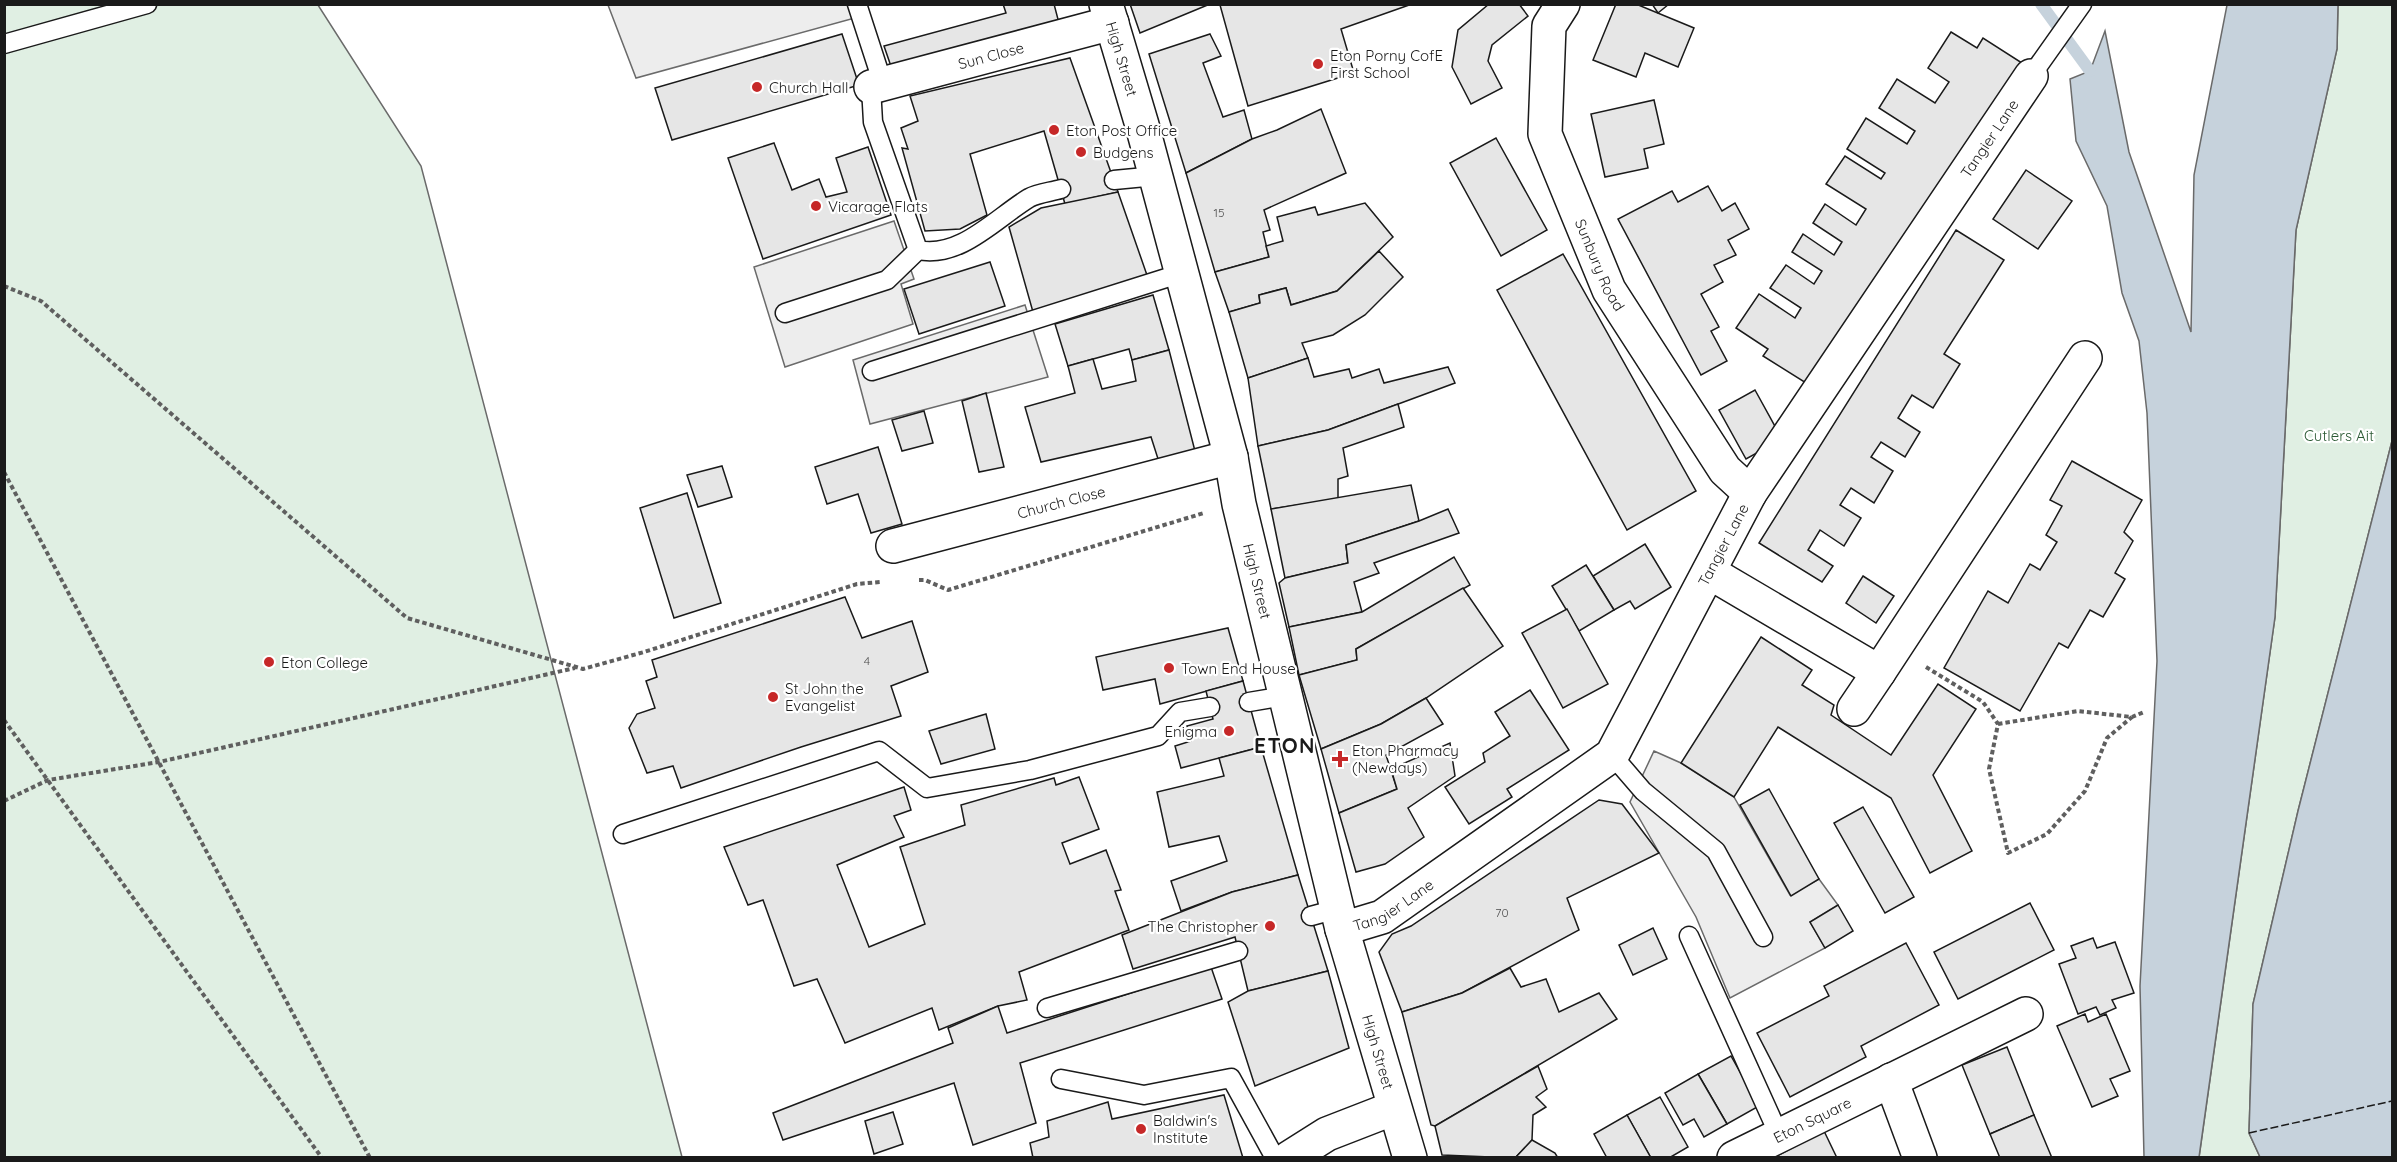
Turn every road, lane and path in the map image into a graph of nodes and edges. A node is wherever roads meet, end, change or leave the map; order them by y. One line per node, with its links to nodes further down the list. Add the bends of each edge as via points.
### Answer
1 (147, 4): 6 (lane)
2 (857, 4): 8 (lane)
3 (1563, 4): 20 (street, Sunbury Road, via 1550,26 1545,134 1609,290 1725,470)
4 (2082, 4): 7 (lane)
5 (1109, 14): 8 (street, Sun Close); 9 (street, High Street)
6 (4, 44)
7 (2031, 76): 20 (street, Tangier Lane)
8 (877, 85): 12 (lane, via 873,122)
9 (1156, 176): 10 (lane); 13 (street, High Street)
10 (1114, 180)
11 (1061, 189): 12 (lane, via 1031,197 975,237 933,253)
12 (918, 250): 15 (lane, via 887,280)
13 (1182, 273): 17 (lane); 18 (street, High Street)
14 (4, 286): 26 (path, via 41,301 407,618 583,669)
15 (785, 313)
16 (2085, 358): 27 (street)
17 (872, 371)
18 (1231, 457): 21 (street, High Street); 22 (street, Church Close)
19 (4, 472): 37 (path)
20 (1750, 493): 23 (street, Tangier Lane)
21 (1239, 504): 24 (path, via 948,590 925,580); 28 (street, High Street)
22 (893, 546)
23 (1709, 572): 27 (street); 36 (street, Tangier Lane)
24 (913, 580)
25 (891, 582): 26 (path, via 857,584)
26 (644, 652): 37 (path)
27 (1887, 660): 31 (street); 35 (path, via 1983,702)
28 (1286, 696): 29 (lane); 41 (street, High Street)
29 (1249, 702)
30 (1210, 707): 40 (lane, via 1180,712 1158,736 1030,770 927,788 879,752)
31 (1854, 709)
32 (2144, 712): 33 (path)
33 (2132, 717): 35 (path, via 2078,711); 35 (path, via 2107,738 2085,791 2047,834 2008,853 1989,769)
34 (4, 720): 38 (path)
35 (1998, 724)
36 (1612, 756): 41 (street, Tangier Lane, via 1382,917); 43 (lane, via 1643,791 1716,851)
37 (159, 762): 38 (path); 52 (path)
38 (48, 780): 39 (path); 51 (path)
39 (4, 801)
40 (623, 834)
41 (1330, 918): 49 (street, High Street)
42 (1689, 936): 50 (lane)
43 (1763, 937)
44 (1238, 951): 45 (lane)
45 (1047, 1008)
46 (2026, 1014): 48 (street, Eton Square)
47 (1061, 1079): 53 (lane, via 1144,1095 1231,1078)
48 (1891, 1080): 50 (street, Eton Square); 57 (street)
49 (1394, 1108): 54 (street, via 1327,1134); 55 (street, High Street)
50 (1779, 1135): 56 (street, Eton Square)
51 (322, 1158)
52 (370, 1158)
53 (1275, 1158)
54 (1288, 1158)
55 (1410, 1158)
56 (1734, 1158)
57 (1920, 1158)

